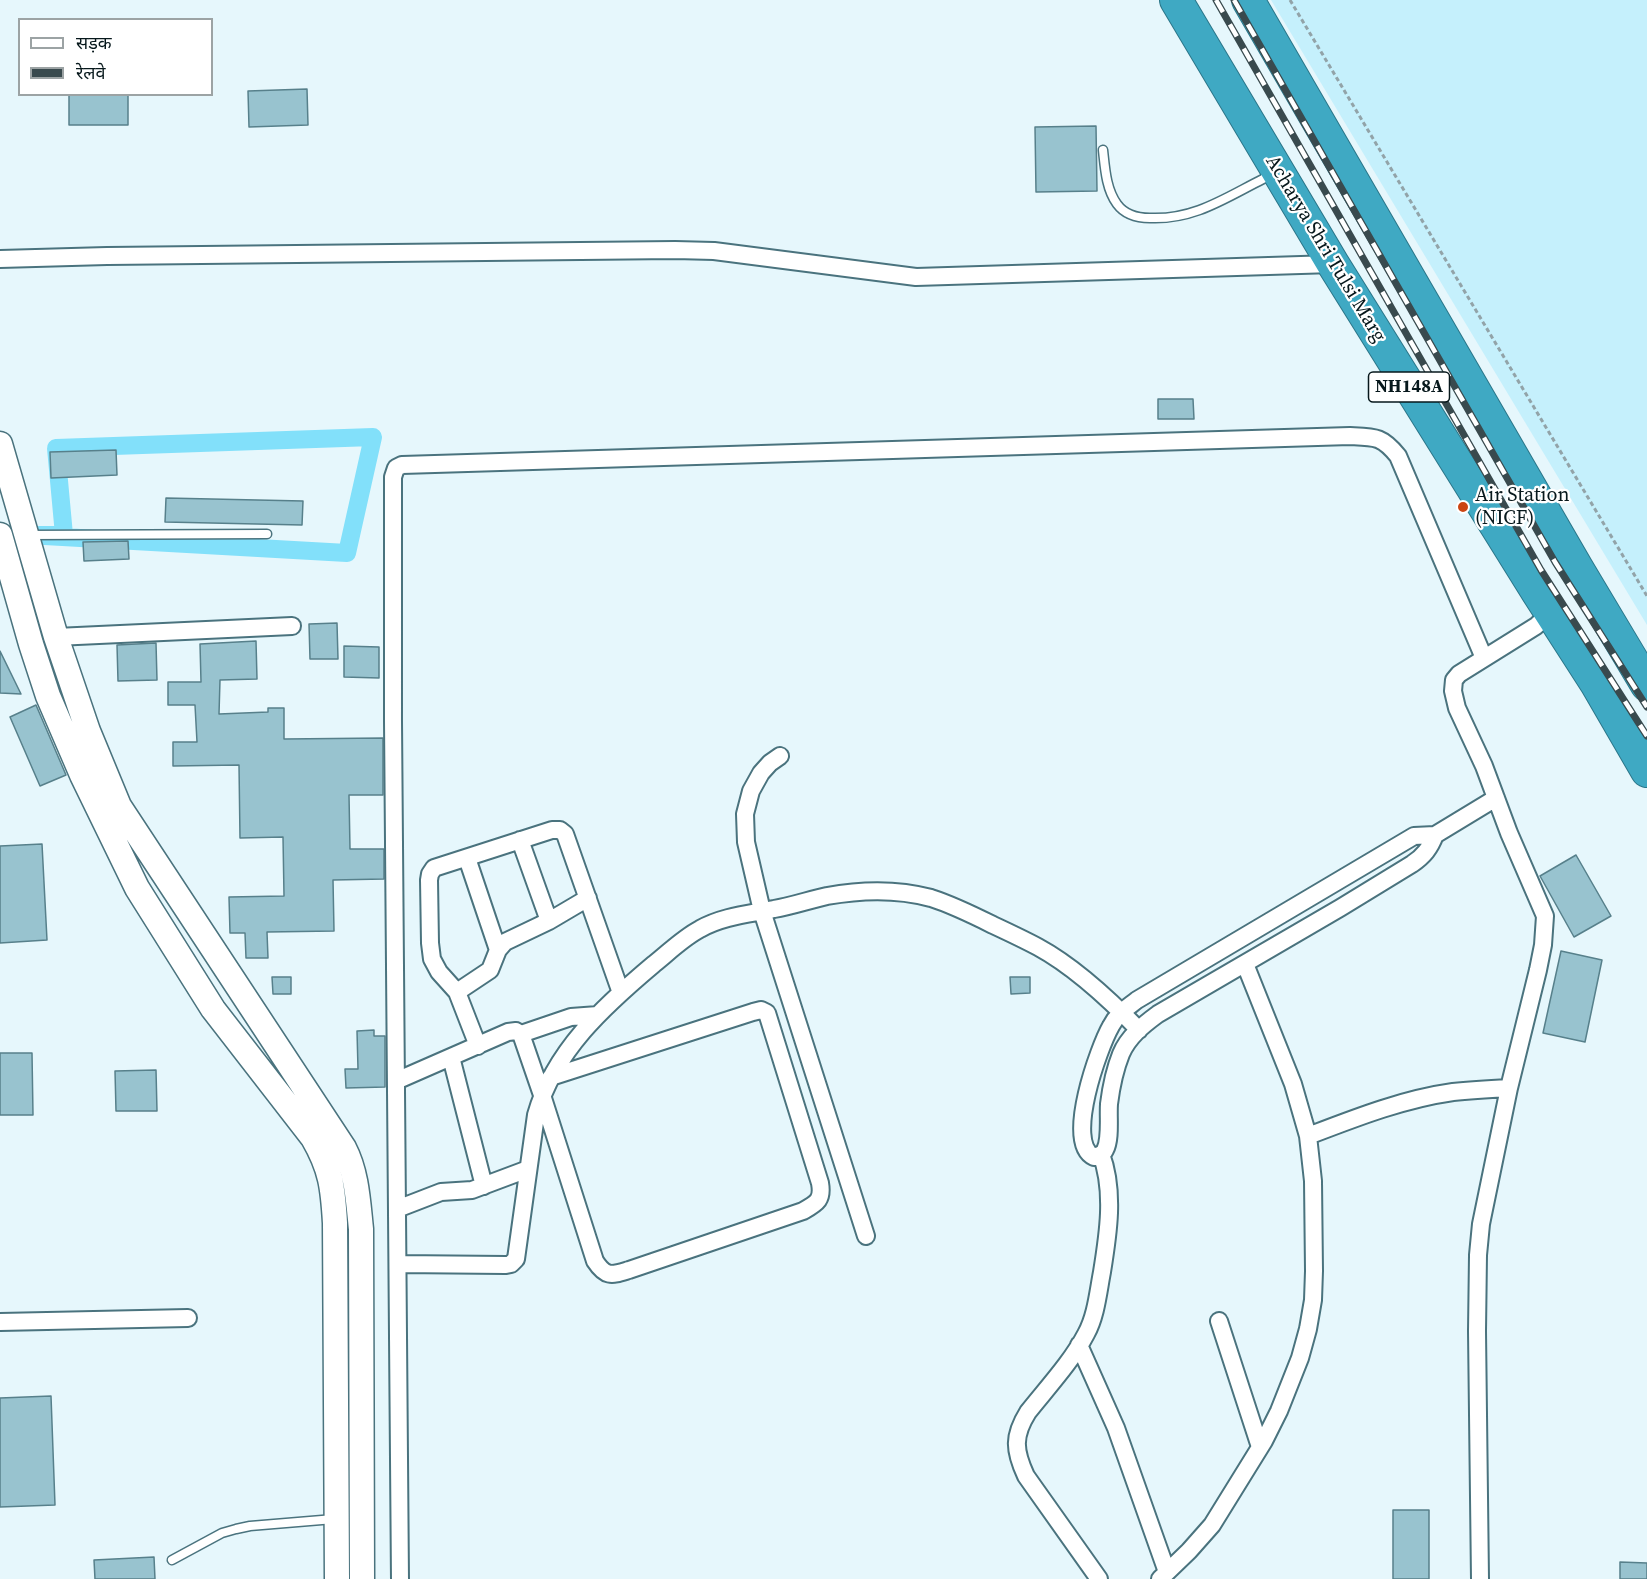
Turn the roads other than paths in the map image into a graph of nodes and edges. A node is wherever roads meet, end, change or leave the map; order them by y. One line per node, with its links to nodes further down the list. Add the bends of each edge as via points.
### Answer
1 (1176, 0): 4 (highway, Acharya Shri Tulsi Marg / NH148A)
2 (1248, 0): 15 (highway, NH148A)
3 (1102, 150): 4 (lane, via 1114,198 1127,213 1138,218 1166,219 1197,212)
4 (1276, 169): 6 (highway, Acharya Shri Tulsi Marg / NH148A)
5 (0, 258): 6 (street, via 675,250 714,251 916,277)
6 (1333, 264): 11 (highway, Acharya Shri Tulsi Marg / NH148A)
7 (0, 444): 8 (street)
8 (16, 523): 9 (lane); 13 (street)
9 (267, 534)
10 (0, 535): 51 (street, via 48,696 137,888 213,1010 313,1138 326,1163 335,1223)
11 (1551, 613): 14 (street); 16 (highway, Acharya Shri Tulsi Marg / NH148A)
12 (292, 626): 13 (street)
13 (56, 637): 55 (street, via 119,806 351,1162 361,1229)
14 (1484, 658): 18 (street, via 1459,674 1453,691); 36 (street, via 1398,456 1389,444 1373,436 400,466 393,477)
15 (1647, 685)
16 (1643, 754)
17 (780, 756): 23 (street, via 754,783 745,814 746,842)
18 (1496, 798): 19 (street); 37 (street, via 1545,916 1538,970)
19 (1435, 836): 26 (street, via 1418,860); 29 (street, via 1414,836)
20 (520, 840): 21 (street); 22 (street, via 552,830 565,834); 24 (street)
21 (467, 858): 25 (street); 27 (street, via 434,868 429,880 432,959)
22 (588, 898): 24 (street); 28 (street)
23 (762, 911): 28 (street, via 736,916 690,934); 29 (street, via 859,892 929,898 1039,948); 44 (street)
24 (549, 921): 25 (street, via 516,935)
25 (498, 950): 27 (street, via 490,970)
26 (1245, 964): 31 (street, via 1158,1014); 39 (street, via 1293,1083)
27 (456, 992): 33 (street)
28 (621, 993): 30 (street)
29 (1121, 1012): 31 (street); 40 (street, via 1111,1025 1099,1056 1082,1116 1086,1151)
30 (598, 1015): 32 (street, via 571,1017); 35 (street, via 571,1045)
31 (1139, 1030): 40 (street, via 1121,1055 1110,1102 1108,1140)
32 (521, 1034): 33 (street, via 508,1032); 38 (street)
33 (478, 1046): 34 (street)
34 (452, 1057): 36 (street); 42 (street)
35 (551, 1077): 38 (street); 38 (street, via 761,1010 767,1013 821,1195 803,1211 609,1275 595,1261)
36 (396, 1081): 43 (street)
37 (1509, 1088): 39 (street, via 1421,1098); 58 (street, via 1478,1255)
38 (542, 1095): 41 (street)
39 (1308, 1136): 50 (street, via 1313,1181 1313,1300 1300,1358)
40 (1101, 1155): 49 (street, via 1107,1179 1107,1236 1092,1320)
41 (528, 1169): 42 (street); 45 (street, via 516,1259 511,1264)
42 (484, 1186): 43 (street, via 466,1192 441,1192)
43 (398, 1209): 45 (street)
44 (866, 1236)
45 (398, 1264): 56 (street)
46 (188, 1318): 47 (street)
47 (0, 1322)
48 (1219, 1322): 50 (street)
49 (1079, 1345): 53 (street, via 1116,1428); 57 (street, via 1021,1423 1018,1459)
50 (1260, 1447): 53 (street, via 1212,1525)
51 (337, 1519): 52 (lane, via 236,1529); 54 (street)
52 (172, 1560)
53 (1164, 1576)
54 (337, 1579)
55 (362, 1579)
56 (400, 1579)
57 (1099, 1579)
58 (1480, 1579)

